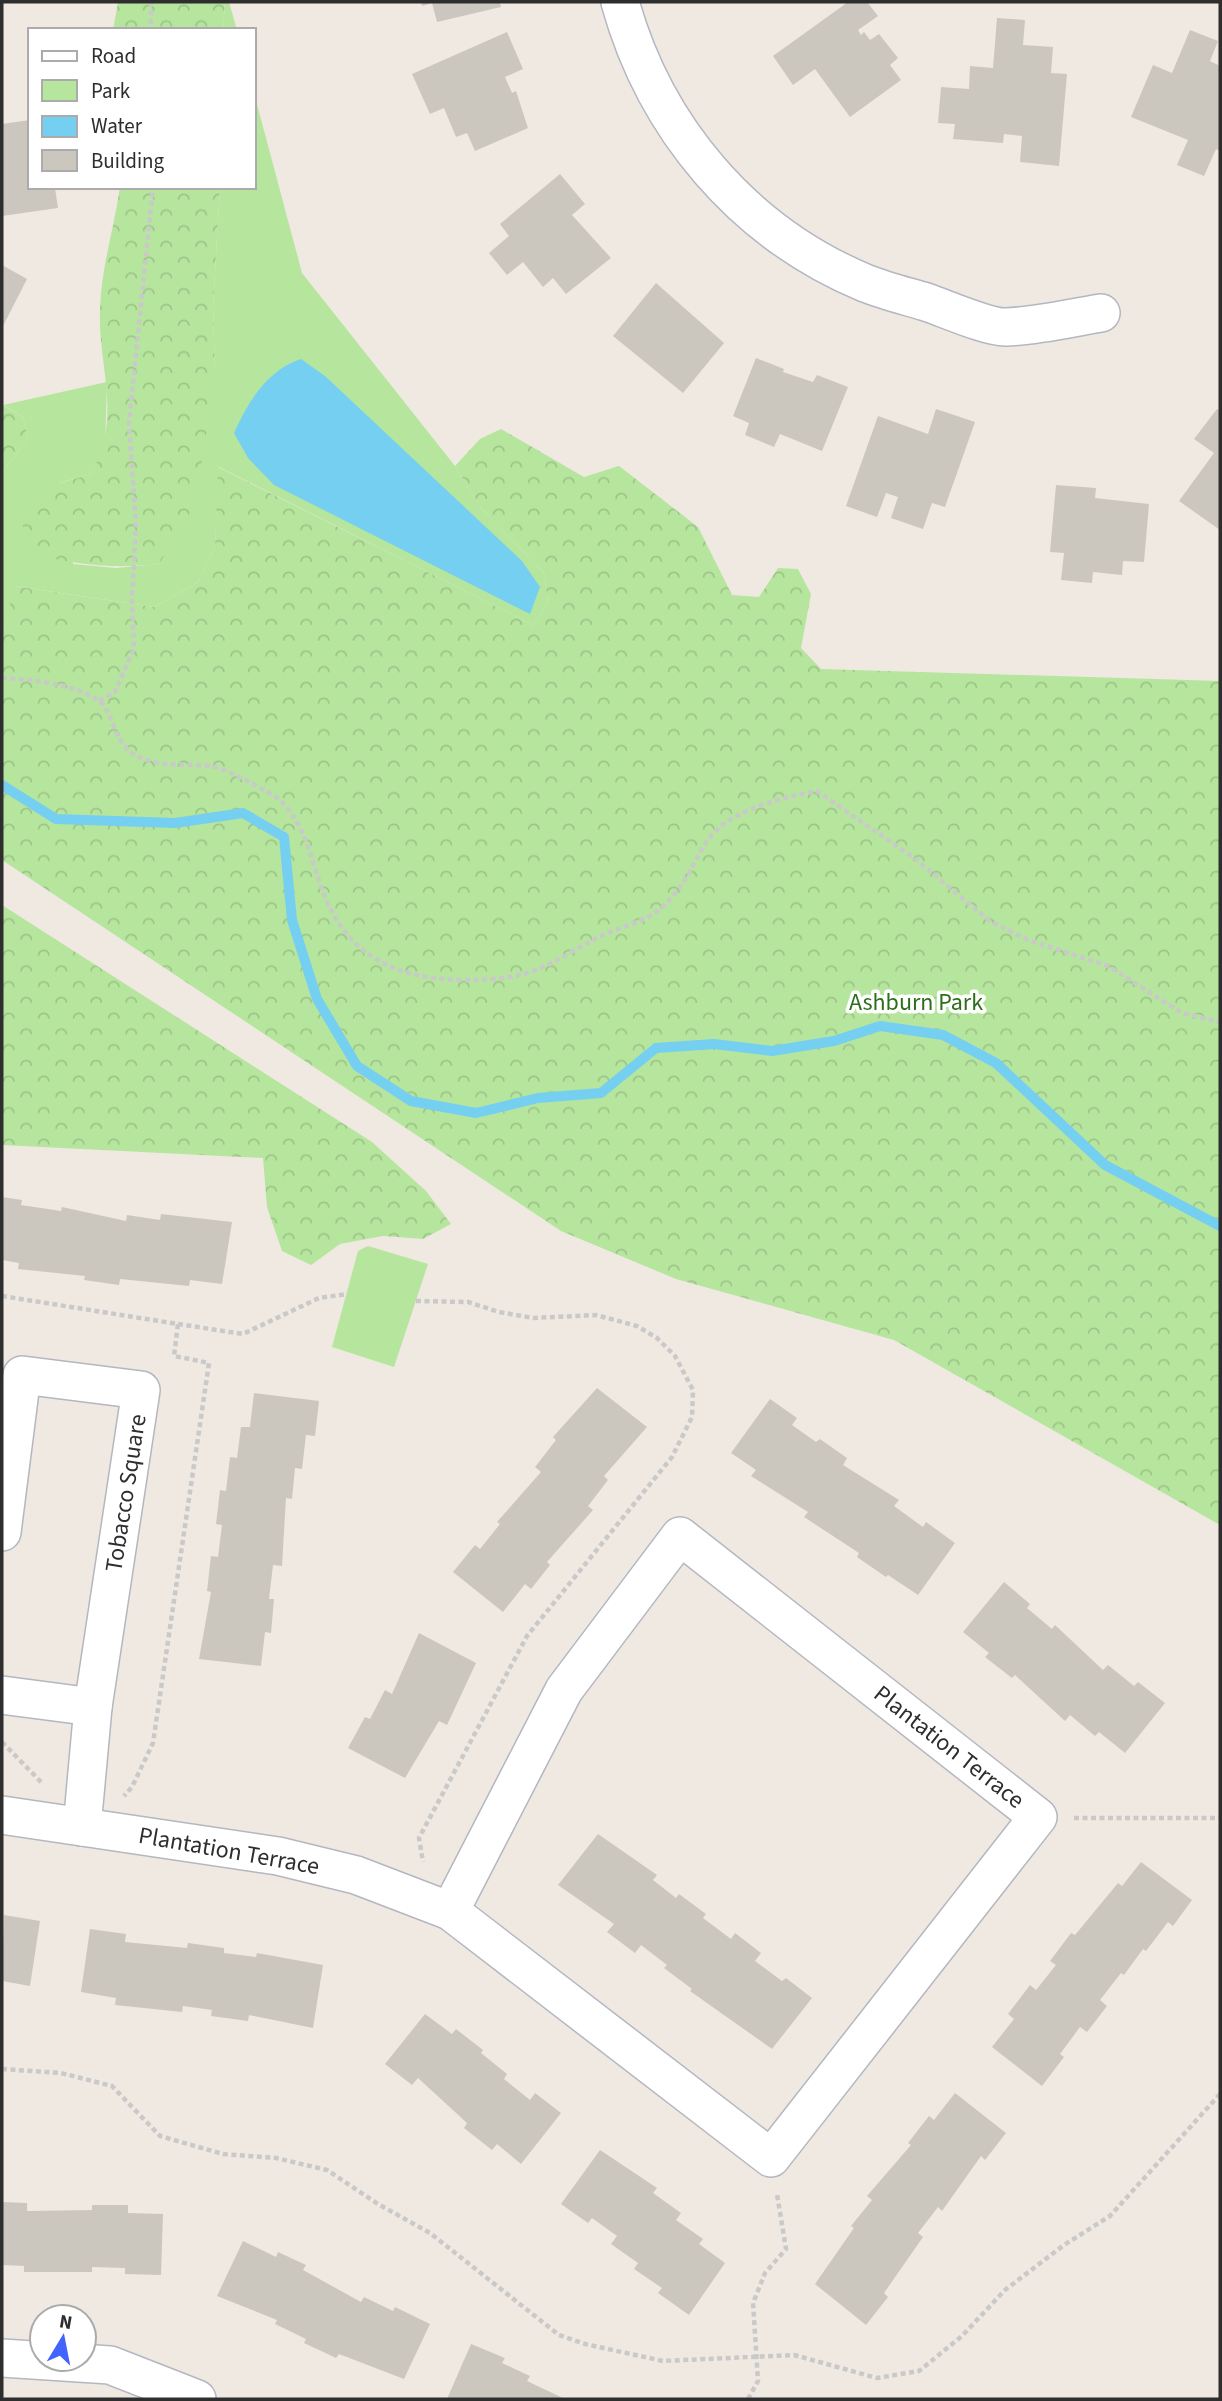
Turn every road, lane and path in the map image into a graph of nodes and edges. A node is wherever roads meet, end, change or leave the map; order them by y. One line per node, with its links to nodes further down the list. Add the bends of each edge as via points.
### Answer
1 (151, 2): 3 (path)
2 (620, 2): 5 (street, via 656,95 685,142 755,218 805,253 865,283 1004,328)
3 (151, 28)
4 (153, 189): 7 (path, via 129,423 136,498 134,648 115,692)
5 (1101, 313)
6 (2, 678): 7 (path, via 64,686)
7 (99, 701): 8 (path, via 120,741 136,756 173,766 212,766 277,799 305,835 326,898 364,954 413,976 493,979 537,972 656,912 692,871 717,828 762,806 817,790 914,858 989,921 1028,940 1108,966 1182,1013)
8 (1220, 1022)
9 (346, 1294): 11 (path, via 319,1298 243,1334)
10 (416, 1301): 20 (path, via 468,1302 533,1318 596,1315 637,1326 675,1356 693,1390 692,1417 672,1457 527,1636 419,1838 425,1876)
11 (178, 1324)
12 (2, 1532): 14 (street, Tobacco Square, via 22,1375 141,1390)
13 (2, 1695): 14 (street)
14 (93, 1707): 16 (street, Tobacco Square)
15 (2, 1742): 16 (path, via 51,1792)
16 (83, 1813): 17 (street, Plantation Terrace); 20 (street, Plantation Terrace, via 356,1874)
17 (2, 1815)
18 (1038, 1817): 19 (path); 20 (street, Plantation Terrace, via 680,1536 564,1690); 23 (street, Plantation Terrace)
19 (1220, 1818)
20 (455, 1902): 23 (street, Plantation Terrace)
21 (2, 2069): 24 (path, via 61,2074 112,2086 160,2136 223,2154 276,2158 327,2170 430,2233 559,2335 663,2361)
22 (1220, 2094): 24 (path, via 1110,2216 1005,2290 919,2371 877,2378 794,2354)
23 (771, 2158): 24 (path, via 786,2249 765,2273 753,2303)
24 (755, 2354): 27 (path, via 758,2381)
25 (2, 2358): 26 (street, via 110,2365)
26 (197, 2399)
27 (748, 2399)

